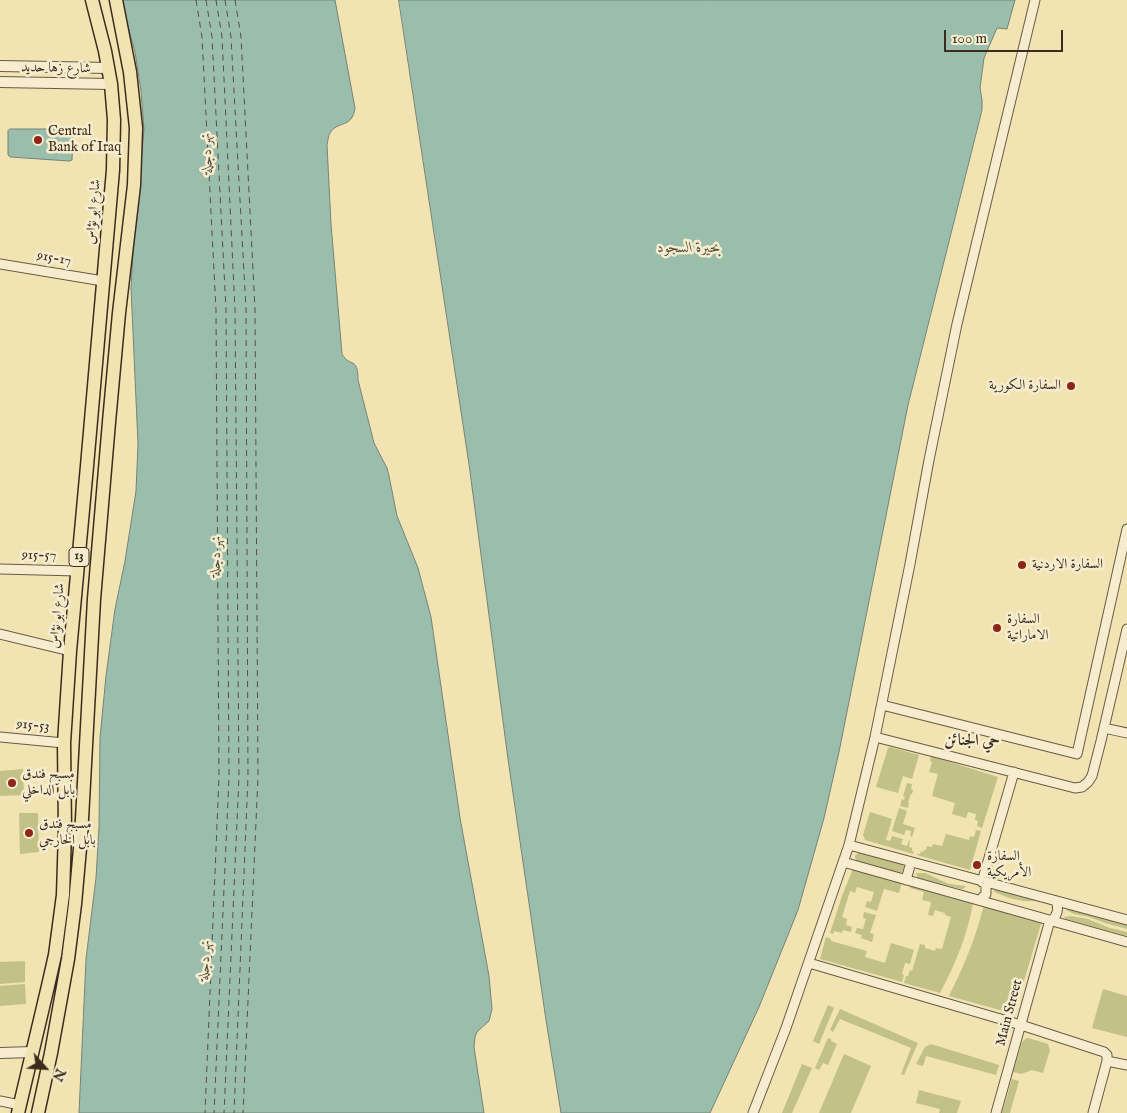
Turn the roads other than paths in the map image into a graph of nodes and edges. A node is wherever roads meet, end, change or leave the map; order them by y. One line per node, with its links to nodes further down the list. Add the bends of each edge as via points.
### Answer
1 (92, 0): 5 (main road, شارع ابو نؤاس / 13)
2 (116, 0): 41 (main road, 13, via 130,72 136,128 134,185 119,313 94,599 75,904 65,978)
3 (1035, 0): 16 (street, via 957,324)
4 (0, 66): 5 (street, شارع زها حديد)
5 (108, 68): 7 (main road, شارع ابو نؤاس / 13)
6 (0, 82): 7 (street, شارع زها حديد)
7 (111, 84): 9 (main road, شارع ابو نؤاس / 13, via 113,170)
8 (0, 264): 9 (street, 915-17)
9 (103, 281): 12 (main road, شارع ابو نؤاس / 13)
10 (1127, 529): 16 (street, via 1077,754)
11 (0, 569): 12 (street, 915-57)
12 (77, 571): 15 (main road, شارع ابو نؤاس / 13)
13 (1127, 629): 17 (street)
14 (0, 634): 15 (street)
15 (70, 651): 21 (main road, شارع ابو نؤاس / 13)
16 (882, 704): 20 (street)
17 (1104, 728): 18 (street); 22 (street, via 1092,776 1082,787 1074,788)
18 (1127, 734)
19 (0, 737): 21 (street, 915-53)
20 (875, 737): 22 (street); 23 (street)
21 (64, 743): 35 (main road, شارع ابو نؤاس / 13, via 63,895)
22 (1014, 772): 27 (street)
23 (849, 845): 24 (street); 25 (street)
24 (843, 862): 26 (street); 33 (street)
25 (911, 862): 26 (street); 27 (street)
26 (906, 880): 28 (street)
27 (981, 881): 28 (street, via 986,886 986,894); 28 (street, via 975,882 971,888); 29 (street)
28 (977, 899): 30 (street)
29 (1054, 901): 30 (street, via 1057,914); 30 (street, via 1043,908); 31 (street)
30 (1049, 920): 32 (street); 34 (street, Main Street)
31 (1127, 920)
32 (1127, 942)
33 (808, 963): 34 (street); 42 (street)
34 (1021, 1025): 37 (street, via 1104,1052); 43 (street, Main Street)
35 (33, 1052): 36 (street); 40 (main road, شارع ابو نؤاس / 13)
36 (0, 1053)
37 (1107, 1061): 38 (street); 44 (street)
38 (1127, 1065)
39 (0, 1101): 40 (street)
40 (19, 1109)
41 (38, 1113)
42 (753, 1113)
43 (996, 1113)
44 (1093, 1113)

